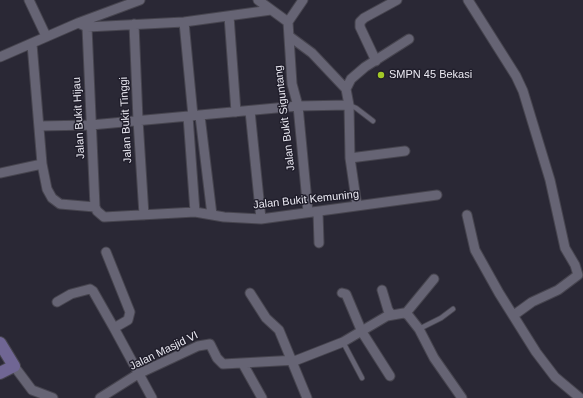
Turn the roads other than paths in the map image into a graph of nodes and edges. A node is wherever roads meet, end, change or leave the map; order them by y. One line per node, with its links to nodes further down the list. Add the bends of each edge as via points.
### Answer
1 (29, 0): 14 (street)
2 (140, 0): 11 (street)
3 (258, 0): 7 (street)
4 (303, 0): 10 (street)
5 (397, 0): 19 (street, via 360,22)
6 (468, 0): 54 (street, via 523,91 550,180 566,248 578,275 576,279 532,302)
7 (271, 10): 8 (street); 10 (street)
8 (229, 16): 9 (street); 24 (street)
9 (184, 22): 12 (street); 25 (street)
10 (288, 22): 15 (street, Jalan Bukit Siguntang)
11 (78, 23): 13 (street); 14 (street)
12 (134, 24): 13 (street); 26 (street, Jalan Bukit Tinggi)
13 (87, 28): 28 (street, Jalan Bukit Hijau)
14 (46, 36): 17 (street)
15 (289, 36): 20 (street, via 312,53); 22 (street, Jalan Bukit Siguntang, via 292,84)
16 (409, 39): 19 (street)
17 (32, 44): 18 (street); 29 (street)
18 (0, 57)
19 (376, 61): 20 (street, via 351,79)
20 (346, 89): 21 (street)
21 (349, 105): 22 (street); 27 (lane); 31 (street)
22 (298, 106): 23 (street); 38 (street, Jalan Bukit Siguntang)
23 (250, 111): 24 (street); 43 (street)
24 (236, 112): 25 (street)
25 (194, 116): 26 (street); 37 (street); 40 (street)
26 (138, 120): 28 (street); 41 (street, Jalan Bukit Tinggi)
27 (372, 121)
28 (91, 125): 29 (street); 35 (street, Jalan Bukit Hijau)
29 (39, 126): 32 (street)
30 (405, 151): 31 (street)
31 (350, 158): 36 (street)
32 (42, 164): 33 (street); 35 (street, via 47,189 52,198 60,204)
33 (0, 173)
34 (437, 195): 36 (street, Jalan Bukit Kemuning)
35 (94, 206): 41 (street, Jalan Bukit Kemuning, via 104,217)
36 (356, 206): 39 (street, Jalan Bukit Kemuning)
37 (195, 212): 40 (street, Jalan Bukit Kemuning); 41 (street, Jalan Bukit Kemuning)
38 (308, 212): 39 (street, Jalan Bukit Kemuning); 43 (street, Jalan Bukit Kemuning)
39 (318, 212): 44 (street)
40 (212, 214): 43 (street, Jalan Bukit Kemuning)
41 (144, 215)
42 (467, 215): 54 (street, via 475,250 499,294)
43 (261, 218)
44 (320, 243)
45 (106, 252): 55 (street, via 130,312 128,320)
46 (434, 279): 52 (street)
47 (382, 290): 53 (street)
48 (250, 293): 60 (street, via 266,318 279,330)
49 (342, 293): 57 (street, via 346,294)
50 (58, 302): 55 (street, via 71,294 90,289)
51 (453, 309): 56 (lane)
52 (406, 313): 53 (street, Jalan Masjid VI); 56 (street)
53 (391, 314): 57 (street, Jalan Masjid VI)
54 (514, 315): 73 (street, via 550,371)
55 (114, 328): 64 (street)
56 (419, 329): 72 (street, via 434,358)
57 (362, 332): 58 (street, Jalan Masjid VI); 65 (street)
58 (343, 342): 60 (street, Jalan Masjid VI, via 297,360); 66 (lane)
59 (0, 343): 62 (street)
60 (292, 359): 61 (street, Jalan Masjid VI); 71 (street)
61 (243, 364): 64 (street, Jalan Masjid VI, via 224,364 208,343); 70 (street)
62 (14, 366): 63 (street); 67 (street, via 32,390)
63 (0, 374)
64 (138, 374): 68 (street, Jalan Masjid VI); 69 (street)
65 (390, 376)
66 (362, 378)
67 (53, 398)
68 (100, 398)
69 (152, 398)
70 (262, 398)
71 (307, 398)
72 (462, 398)
73 (580, 398)

